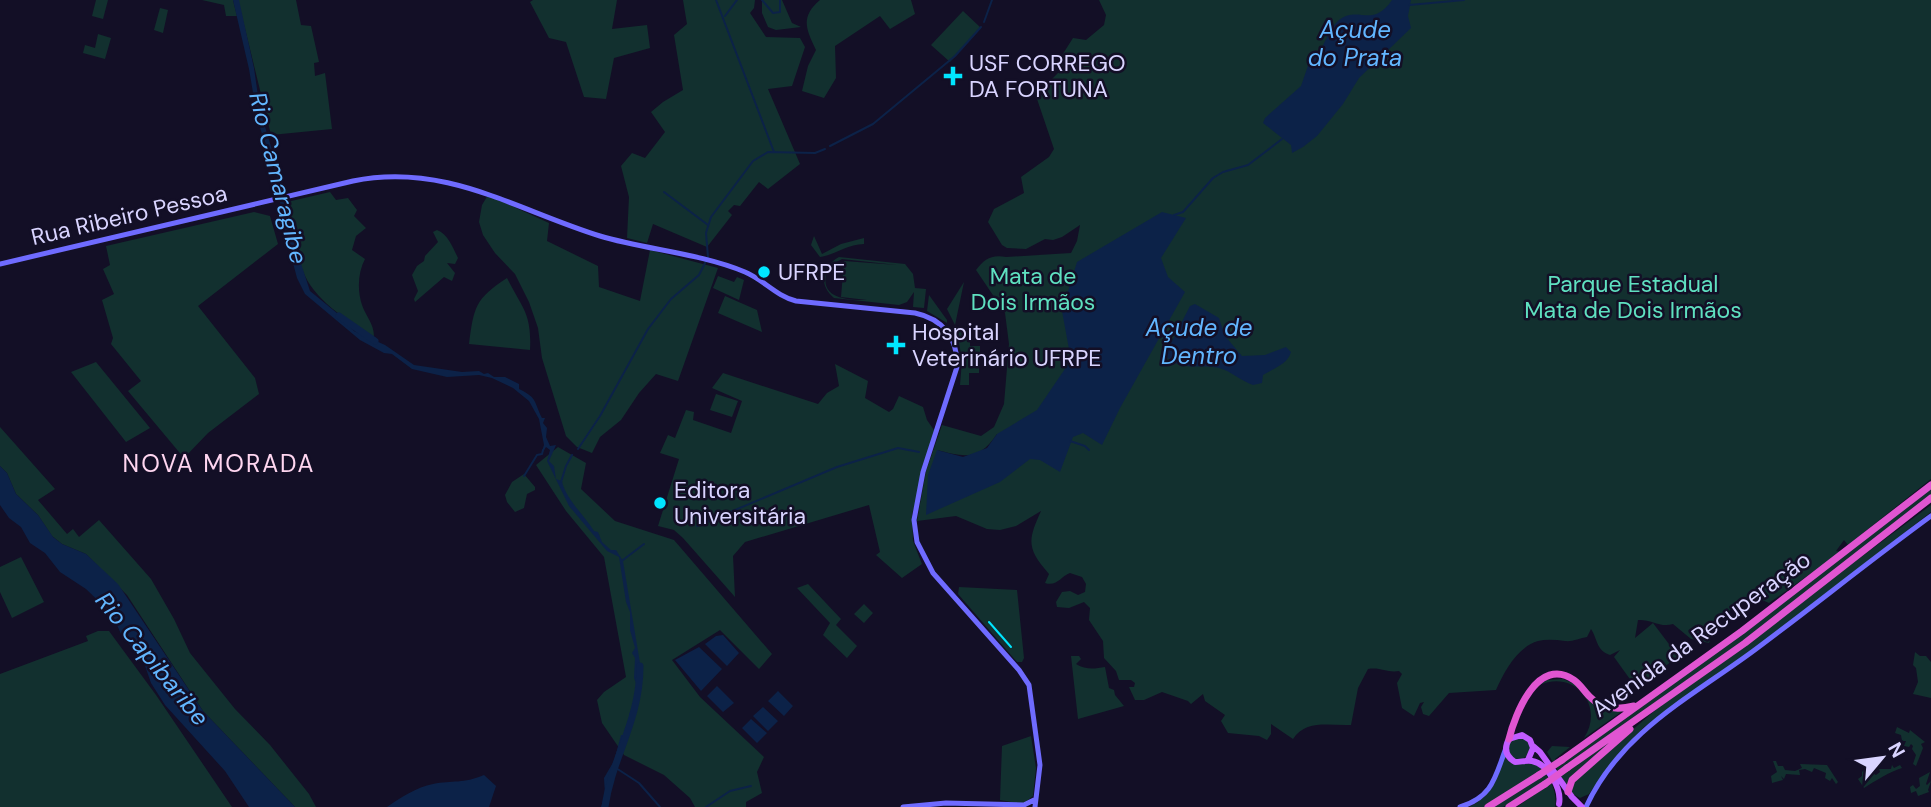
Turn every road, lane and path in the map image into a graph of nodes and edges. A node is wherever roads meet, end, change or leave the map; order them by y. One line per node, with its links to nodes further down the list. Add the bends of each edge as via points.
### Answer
1 (0, 264): 14 (main road, Rua Ribeiro Pessoa, via 396,175 445,181 601,236 745,272 789,299 915,313 939,322 955,344 957,367 923,472 914,520 917,542 933,573 1030,685 1040,765)
2 (1931, 485): 5 (highway, Avenida da Recuperação)
3 (1931, 498): 6 (highway, Avenida da Recuperação, via 1745,643)
4 (1931, 516): 12 (main road, Avenida da Recuperação, via 1646,727)
5 (1639, 705): 7 (highway, via 1604,706 1574,680 1552,676 1531,688 1523,699); 18 (highway, Avenida da Recuperação, bridge)
6 (1657, 705): 11 (highway, via 1572,780); 19 (highway, Avenida da Recuperação, bridge)
7 (1509, 739): 8 (main road, via 1522,735); 9 (main road)
8 (1533, 746): 10 (main road); 11 (main road)
9 (1506, 748): 10 (main road, via 1511,760); 17 (main road, via 1489,790)
10 (1528, 760): 15 (main road, via 1539,763 1556,784)
11 (1568, 792): 13 (main road)
12 (1592, 794): 13 (main road, Avenida da Recuperação); 20 (main road, Avenida da Recuperação)
13 (1575, 801): 15 (main road); 20 (main road)
14 (1033, 804): 16 (main road)
15 (1558, 806)
16 (903, 807)
17 (1460, 807)
18 (1488, 807)
19 (1509, 807)
20 (1584, 807)

